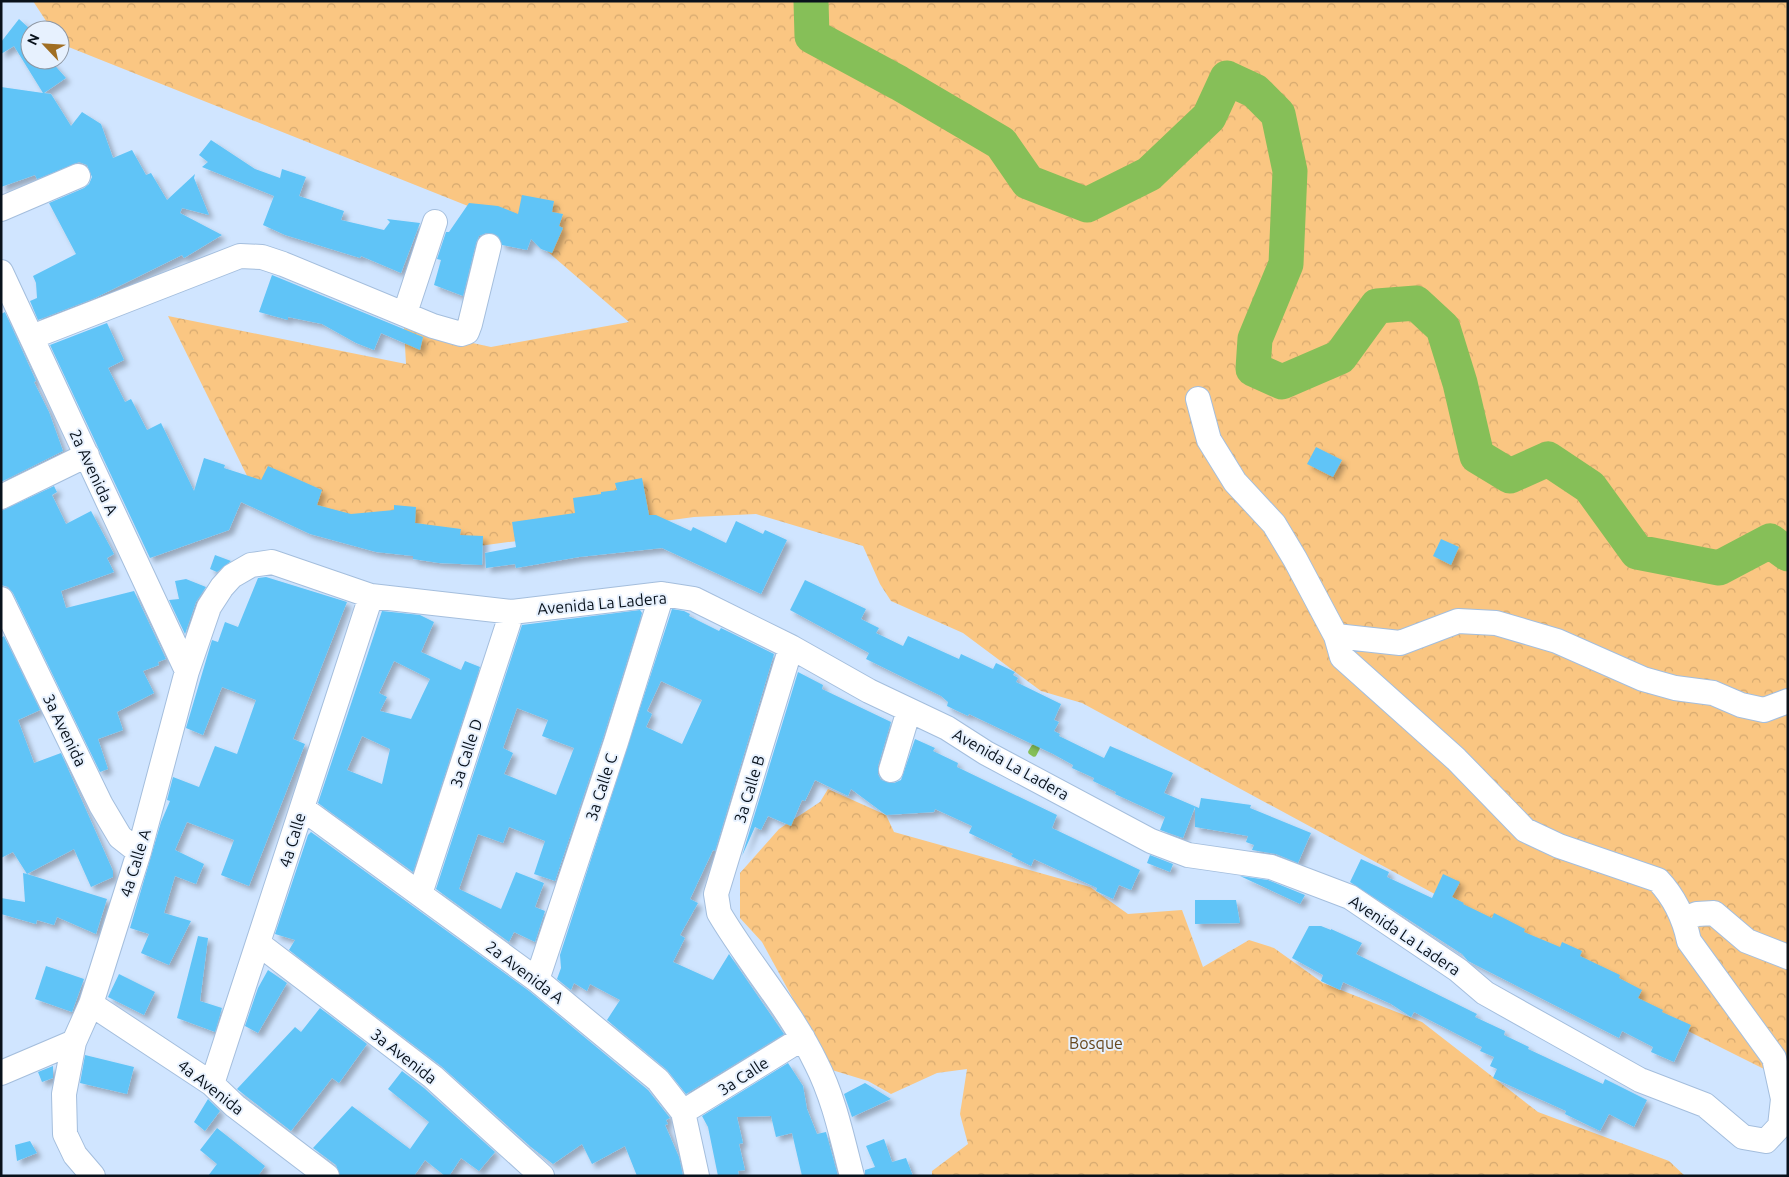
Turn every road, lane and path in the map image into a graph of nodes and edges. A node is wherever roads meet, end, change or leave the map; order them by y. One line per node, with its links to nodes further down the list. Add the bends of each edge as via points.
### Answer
1 (78, 176): 2 (street)
2 (1, 209)
3 (435, 222): 6 (street)
4 (489, 246): 6 (street, via 467,332 461,334 433,326)
5 (1, 272): 7 (street, 2a Avenida A)
6 (405, 313): 7 (street, via 283,264 262,257 240,256)
7 (32, 337): 9 (street, 2a Avenida A)
8 (1198, 399): 16 (street, via 1209,440 1235,482 1274,524)
9 (87, 455): 10 (street); 18 (street, 2a Avenida A)
10 (1, 497)
11 (232, 576): 13 (street, Avenida La Ladera, via 252,565 272,562); 18 (street, 4a Calle A, via 209,607)
12 (662, 594): 15 (street, Avenida La Ladera); 17 (street, Avenida La Ladera, via 694,599); 28 (street, 3a Calle C)
13 (371, 596): 15 (street, Avenida La Ladera); 22 (street, 4a Calle)
14 (1, 599): 23 (street, 3a Avenida, via 101,804 120,837)
15 (512, 612): 24 (street, 3a Calle D)
16 (1336, 636): 19 (street, via 1400,643 1458,621 1496,623 1557,641 1643,679 1675,688 1713,693 1741,705 1764,710); 25 (street, via 1342,657 1456,759 1525,830 1559,846 1658,880)
17 (791, 648): 20 (street, Avenida La Ladera); 30 (street, 3a Calle B, via 716,894 718,913)
18 (188, 671): 23 (street, 4a Calle A)
19 (1788, 701)
20 (909, 710): 21 (street); 25 (street, Avenida La Ladera, via 1151,841 1188,855 1271,866 1350,896 1458,970 1485,993 1640,1080 1705,1105 1743,1137 1766,1141 1780,1126 1783,1099 1774,1058 1689,941)
21 (891, 770)
22 (302, 808): 24 (street, 2a Avenida A); 26 (street, 4a Calle)
23 (139, 852): 29 (street, 4a Calle A)
24 (420, 894): 28 (street, 2a Avenida A)
25 (1684, 919): 27 (street, via 1714,913 1747,941)
26 (259, 944): 33 (street, 4a Calle); 37 (street, 3a Avenida, via 433,1077)
27 (1788, 957)
28 (537, 980): 34 (street, 2a Avenida A, via 658,1080)
29 (91, 1004): 31 (street, 4a Calle A); 33 (street, 4a Avenida)
30 (803, 1038): 34 (street, 3a Calle); 39 (street, via 836,1115)
31 (74, 1042): 32 (street); 35 (street, 4a Calle A, via 64,1094 65,1134 75,1155)
32 (1, 1073)
33 (212, 1084): 36 (street, 4a Avenida, via 235,1106)
34 (683, 1112): 38 (street, 2a Avenida A)
35 (94, 1176)
36 (327, 1176)
37 (542, 1176)
38 (697, 1176)
39 (852, 1176)

